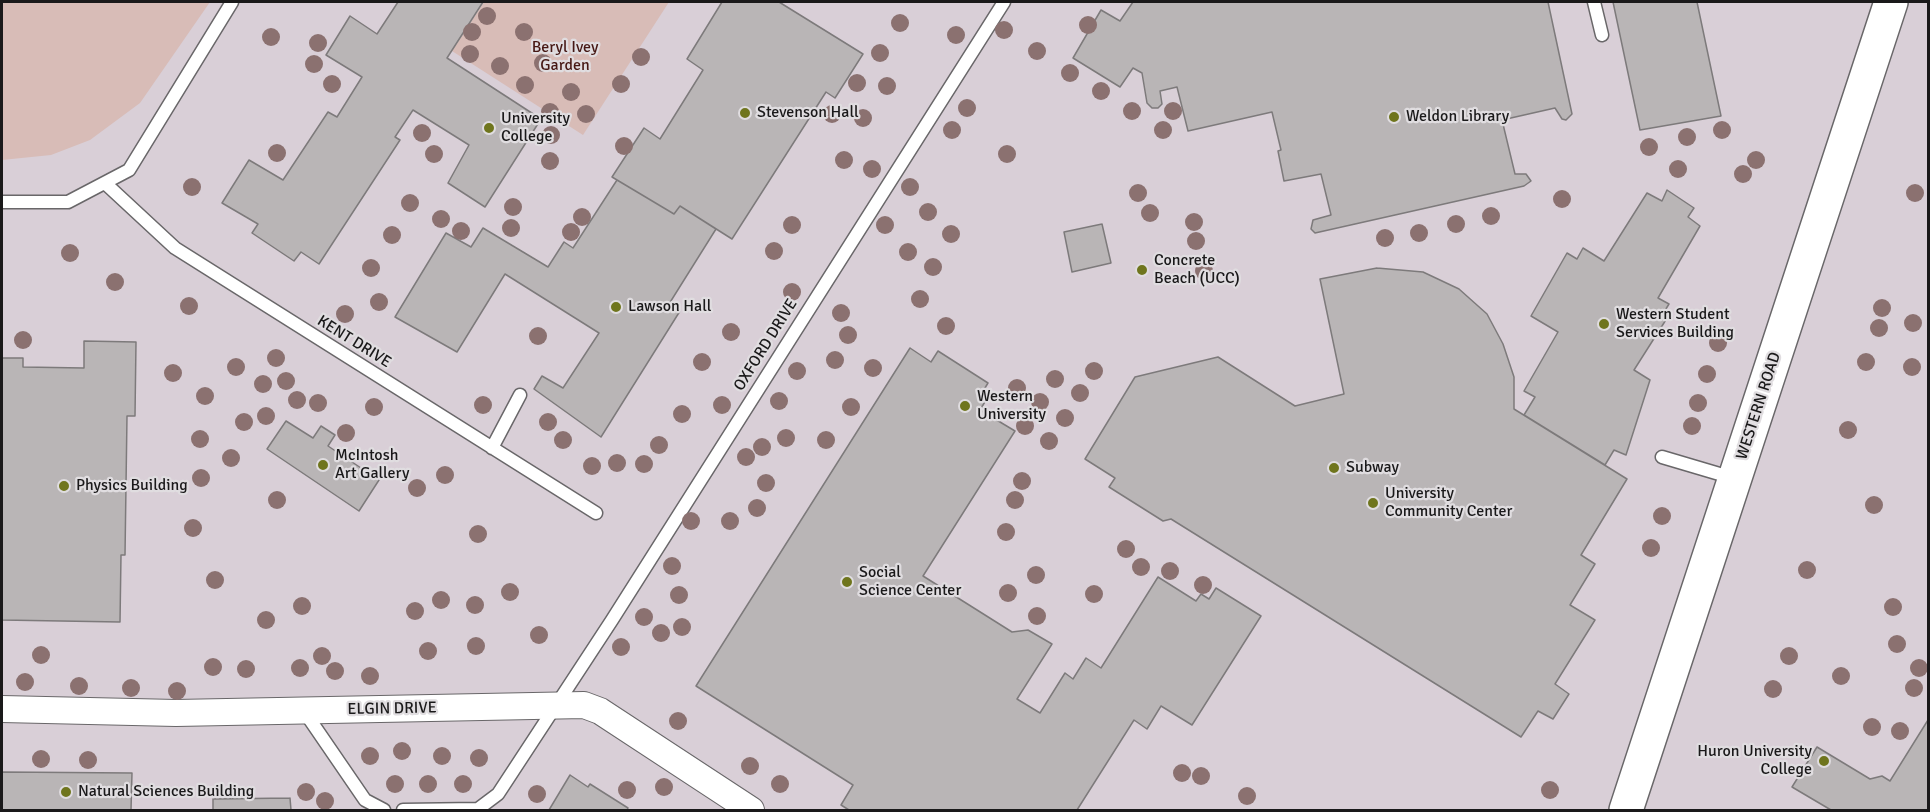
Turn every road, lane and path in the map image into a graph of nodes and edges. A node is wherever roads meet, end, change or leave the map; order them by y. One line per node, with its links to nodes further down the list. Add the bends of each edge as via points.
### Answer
1 (232, 2): 6 (lane, via 129,170)
2 (1004, 2): 13 (lane, OXFORD DRIVE)
3 (1594, 2): 5 (lane)
4 (1891, 2): 11 (main road, WESTERN ROAD)
5 (1602, 35)
6 (106, 183): 7 (lane, via 68,202); 9 (lane, KENT DRIVE, via 175,248)
7 (2, 202)
8 (520, 395): 9 (lane)
9 (492, 448): 12 (lane, KENT DRIVE)
10 (1662, 457): 11 (lane)
11 (1735, 479): 19 (main road, WESTERN ROAD)
12 (596, 513)
13 (556, 707): 15 (street, ELGIN DRIVE); 17 (lane, OXFORD DRIVE, via 498,794 478,809); 18 (street, ELGIN DRIVE, via 584,705 600,711)
14 (2, 709): 15 (street, ELGIN DRIVE)
15 (304, 711): 16 (lane, via 364,800)
16 (384, 810)
17 (403, 810)
18 (751, 810)
19 (1626, 810)

